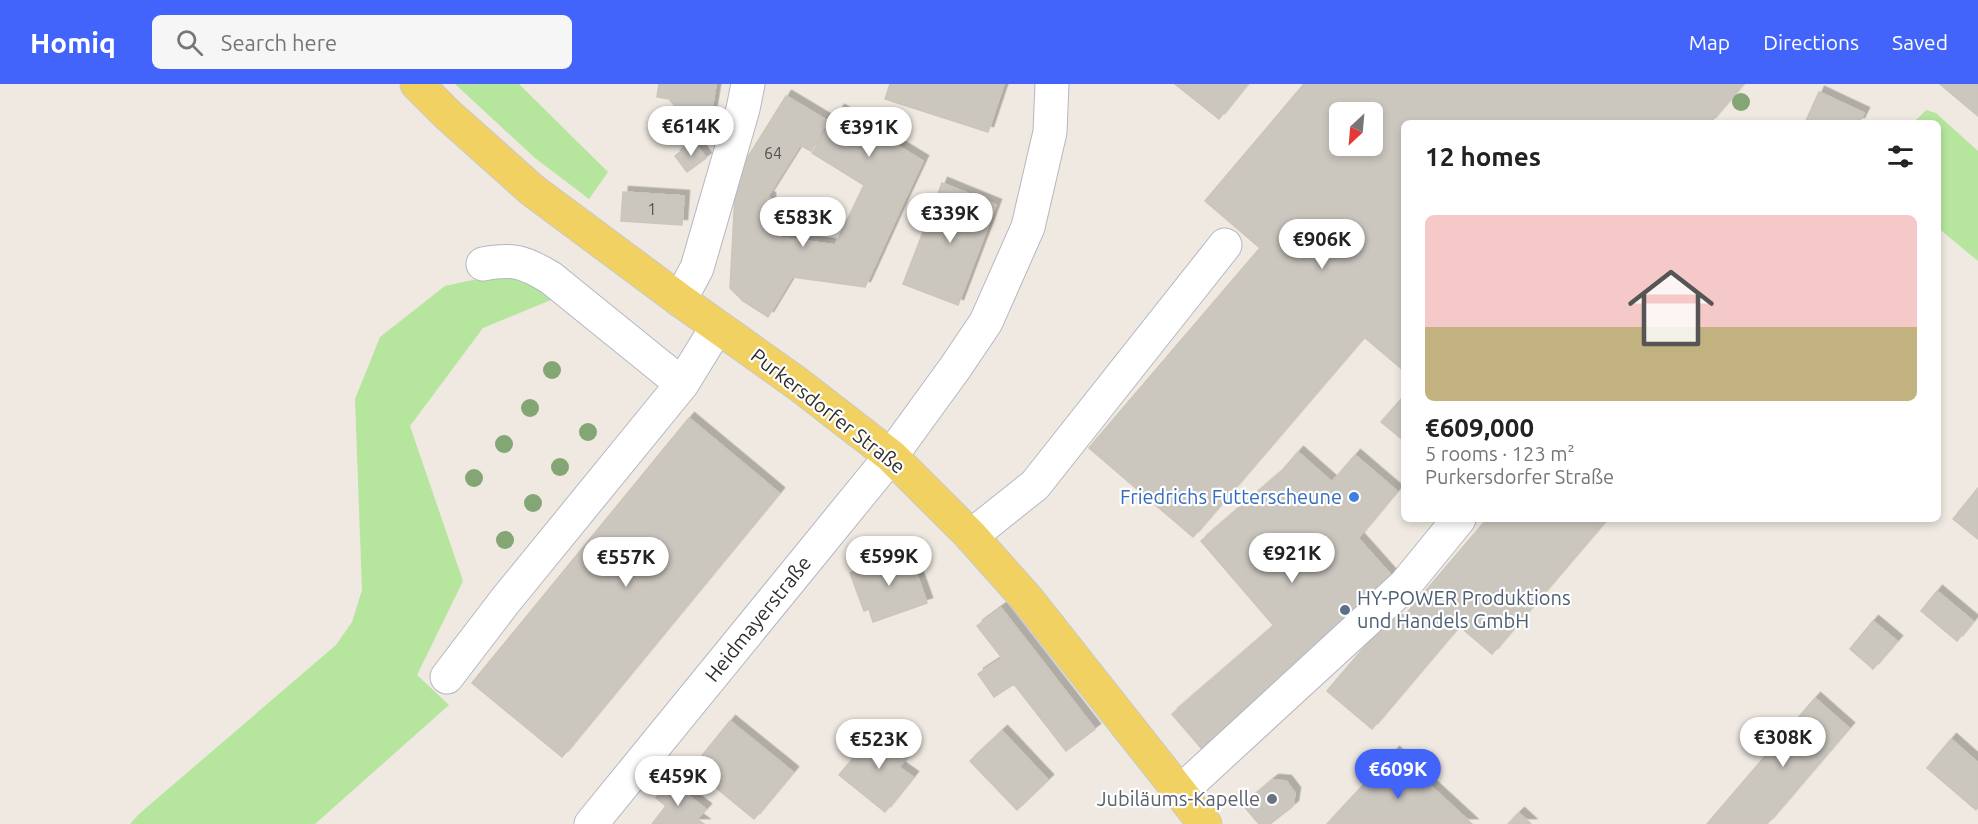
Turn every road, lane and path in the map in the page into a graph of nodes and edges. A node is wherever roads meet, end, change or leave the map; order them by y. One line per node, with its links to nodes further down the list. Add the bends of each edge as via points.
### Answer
1 (417, 84): 6 (main road, Purkersdorfer Straße, via 532,190)
2 (748, 84): 6 (street, via 697,268)
3 (1052, 84): 9 (street, Heidmayerstraße, via 1050,132 1028,226 986,322)
4 (1225, 245): 11 (street, via 1035,485)
5 (483, 264): 8 (street, via 515,261 533,267)
6 (680, 300): 7 (main road, Purkersdorfer Straße)
7 (717, 327): 8 (street); 9 (main road, Purkersdorfer Straße)
8 (682, 384): 12 (street)
9 (891, 456): 11 (main road, Purkersdorfer Straße); 14 (street, Heidmayerstraße)
10 (1457, 522): 13 (street, via 1405,585)
11 (971, 536): 13 (main road, Purkersdorfer Straße, via 1028,600)
12 (447, 677)
13 (1180, 792): 15 (main road, Purkersdorfer Straße)
14 (591, 824)
15 (1205, 824)

